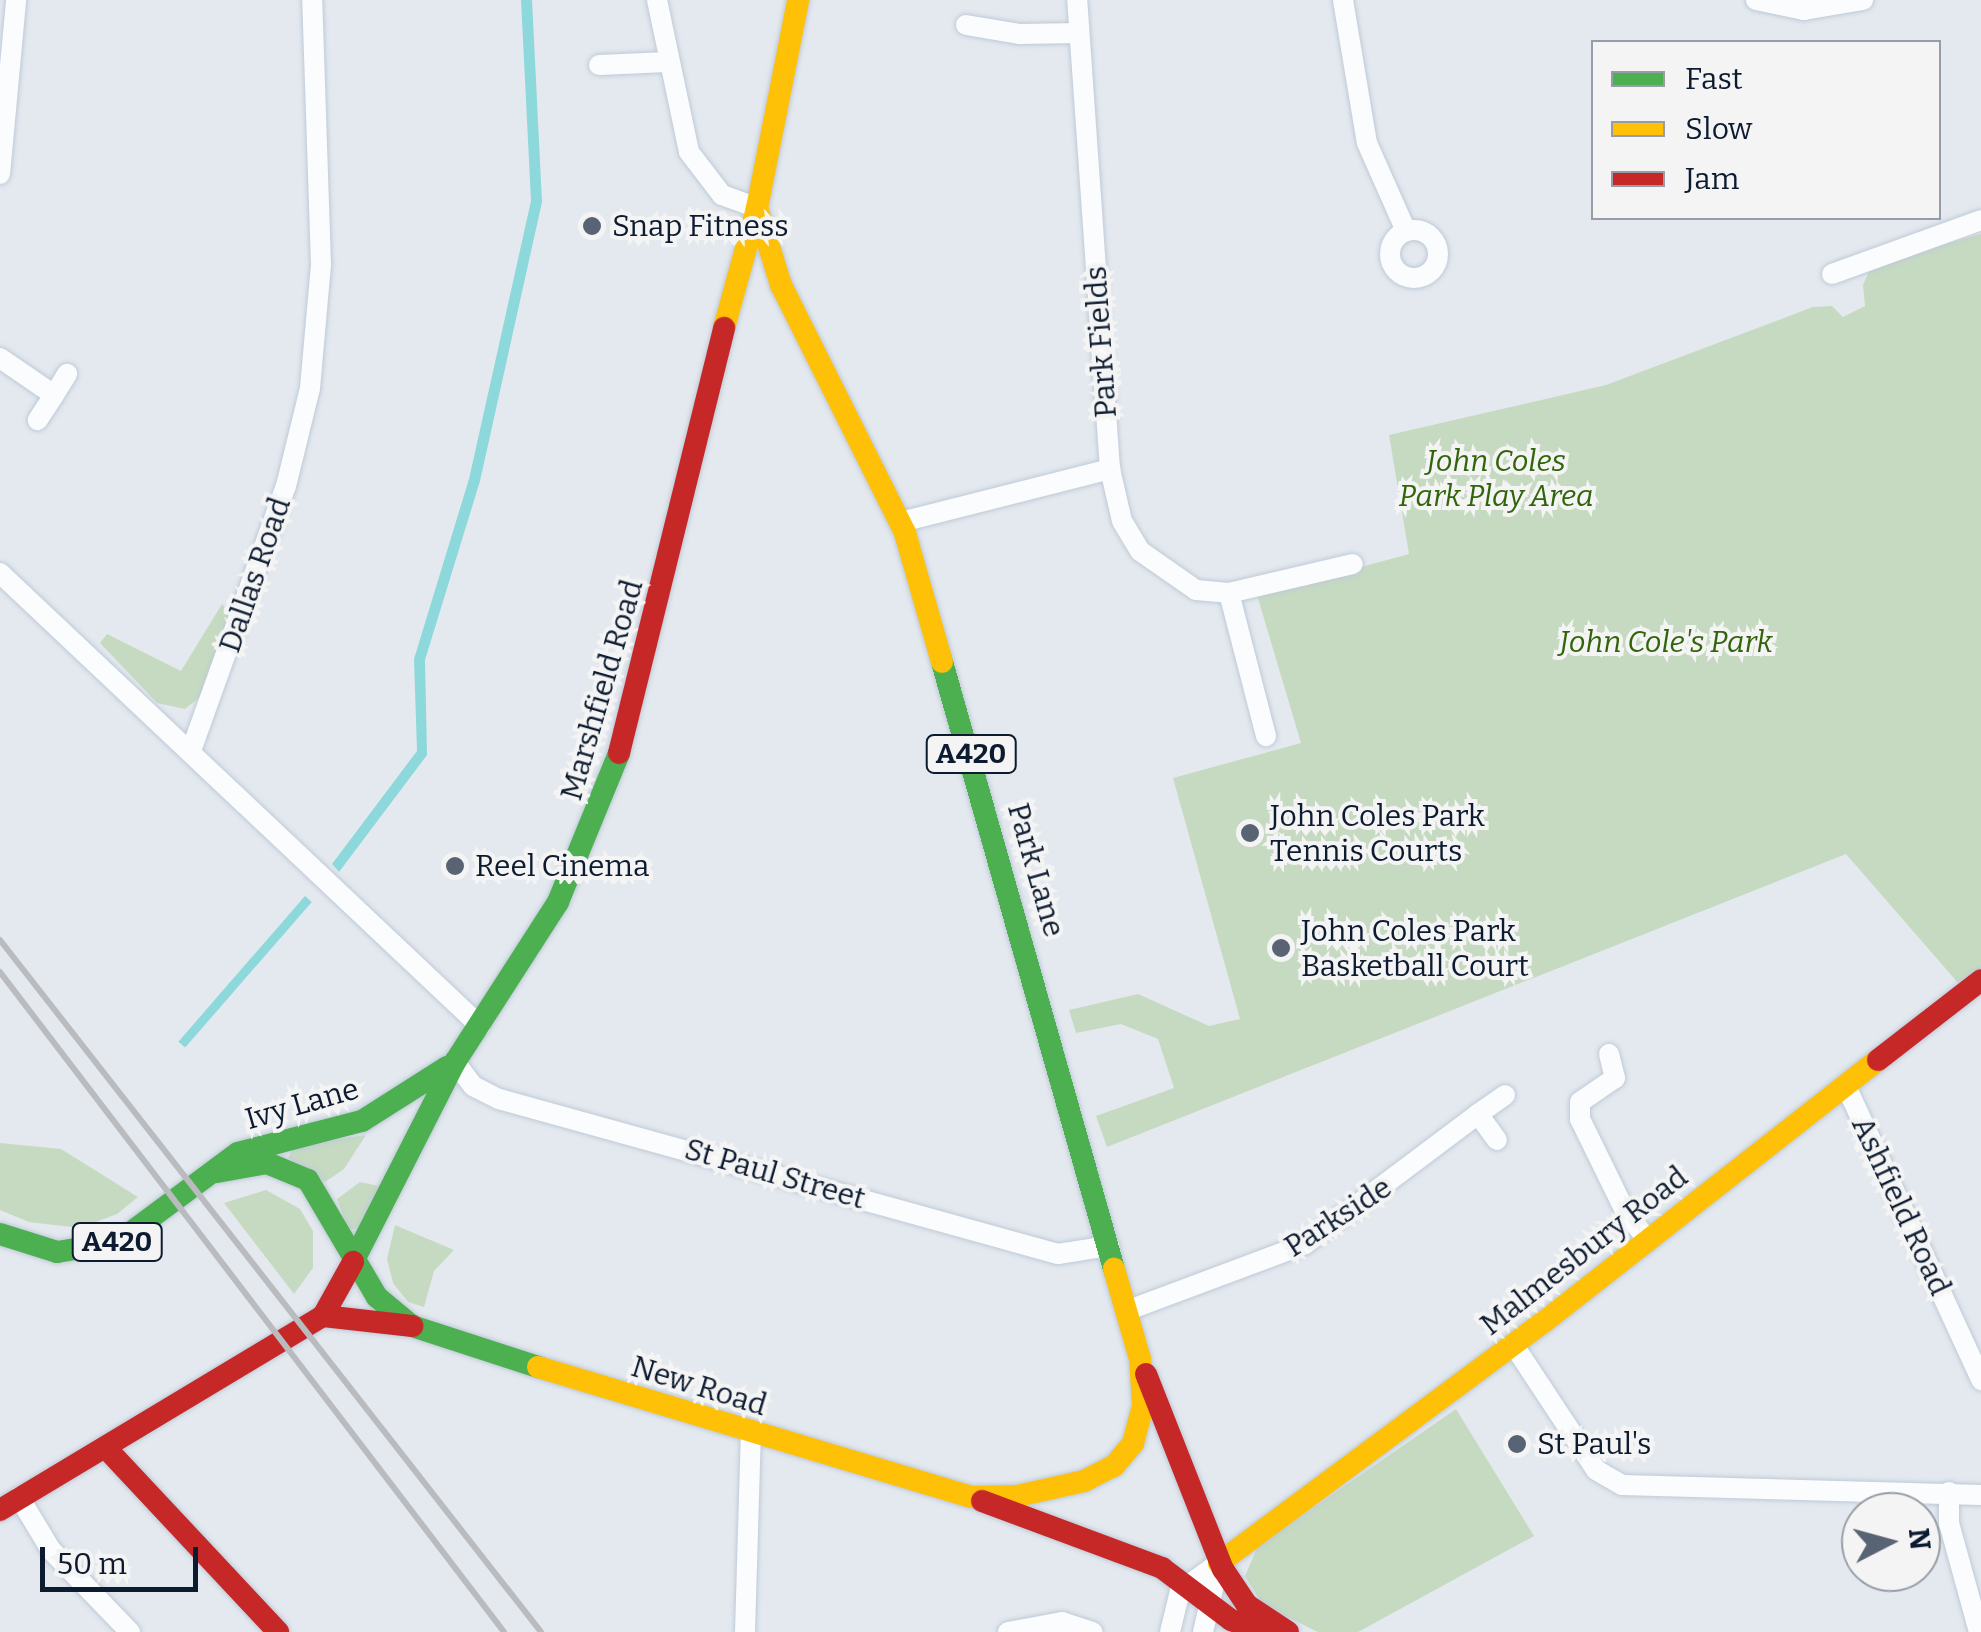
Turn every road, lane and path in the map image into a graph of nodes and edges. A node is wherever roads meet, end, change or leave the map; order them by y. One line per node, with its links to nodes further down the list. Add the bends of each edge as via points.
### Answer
1 (16, 0): 13 (street)
2 (312, 0): 30 (street, Dallas Road, via 321,265 310,388 286,486)
3 (657, 0): 11 (street)
4 (798, 0): 14 (main road, A420)
5 (1077, 0): 10 (street, Park Fields)
6 (1344, 0): 16 (street, via 1366,143)
7 (1756, 0): 8 (street, via 1804,10)
8 (1863, 0)
9 (966, 25): 10 (street, via 1020,34)
10 (1079, 33): 24 (street, Park Fields)
11 (668, 62): 12 (street); 14 (street, via 681,128 699,169 730,202)
12 (599, 65)
13 (0, 174)
14 (757, 208): 18 (main road, Park Lane / A420); 19 (main road, Marshfield Road / A420)
15 (1981, 220): 17 (street)
16 (1406, 231)
17 (1832, 274)
18 (794, 311): 19 (main road, via 763,290 746,295); 25 (main road, Park Lane / A420)
19 (726, 316): 32 (main road, Marshfield Road / A420, via 616,770 570,880)
20 (0, 358): 22 (street)
21 (67, 374): 22 (street)
22 (54, 395): 23 (street)
23 (38, 420)
24 (1110, 469): 25 (street); 28 (street, Park Fields, via 1122,521 1148,560 1184,585)
25 (902, 522): 42 (main road, Park Lane / A420)
26 (1354, 564): 28 (street)
27 (0, 572): 30 (street)
28 (1229, 593): 29 (street)
29 (1266, 736)
30 (192, 748): 32 (street, via 311,870)
31 (1981, 980): 35 (main road, Malmesbury Road)
32 (480, 1026): 34 (main road, Marshfield Road / A420)
33 (1608, 1054): 41 (street, via 1615,1078 1580,1102 1580,1119 1624,1209)
34 (455, 1062): 39 (main road, Ivy Lane / A420, via 376,1115 256,1145); 42 (street, St Paul Street, via 473,1086 498,1099 1058,1254); 43 (main road, Marshfield Road / A420)
35 (1846, 1086): 41 (main road, Malmesbury Road); 49 (street, Ashfield Road)
36 (1504, 1095): 37 (street, Parkside)
37 (1478, 1114): 38 (street); 44 (street, Parkside, via 1304,1244)
38 (1497, 1140)
39 (217, 1172): 40 (main road, Ivy Lane / A420, via 138,1232 94,1250 57,1252); 43 (main road, Ivy Lane / A420, via 260,1163 301,1174 324,1199)
40 (0, 1234)
41 (1648, 1241): 47 (main road, Malmesbury Road)
42 (1108, 1246): 44 (main road, Park Lane / A420)
43 (353, 1262): 45 (main road, Marshfield Road); 46 (main road, New Road / A420, via 383,1304)
44 (1126, 1311): 48 (main road, Park Lane / A420)
45 (324, 1316): 46 (main road, New Road); 51 (main road)
46 (412, 1326): 50 (main road, New Road / A420)
47 (1513, 1344): 52 (street, via 1596,1470 1622,1485); 56 (main road, Malmesbury Road)
48 (1140, 1359): 54 (main road, New Road / A420, via 1141,1420 1114,1466 1058,1488); 56 (main road, Park Lane)
49 (1981, 1380)
50 (751, 1432): 54 (main road, New Road / A420); 61 (street)
51 (106, 1448): 55 (main road); 60 (main road)
52 (1949, 1492): 53 (street); 68 (street, via 1948,1523)
53 (1981, 1495)
54 (971, 1497): 57 (main road, New Road, via 1150,1562)
55 (10, 1503): 59 (street)
56 (1220, 1563): 57 (street); 58 (street); 67 (main road, Park Lane, via 1247,1604)
57 (1186, 1584): 58 (main road, New Road); 64 (street)
58 (1208, 1602): 65 (street); 66 (main road, New Road)
59 (130, 1632)
60 (278, 1632)
61 (745, 1632)
62 (1008, 1632): 63 (street, via 1062,1622)
63 (1092, 1632)
64 (1170, 1632)
65 (1202, 1632)
66 (1262, 1632)
67 (1288, 1632)
68 (1979, 1632)

